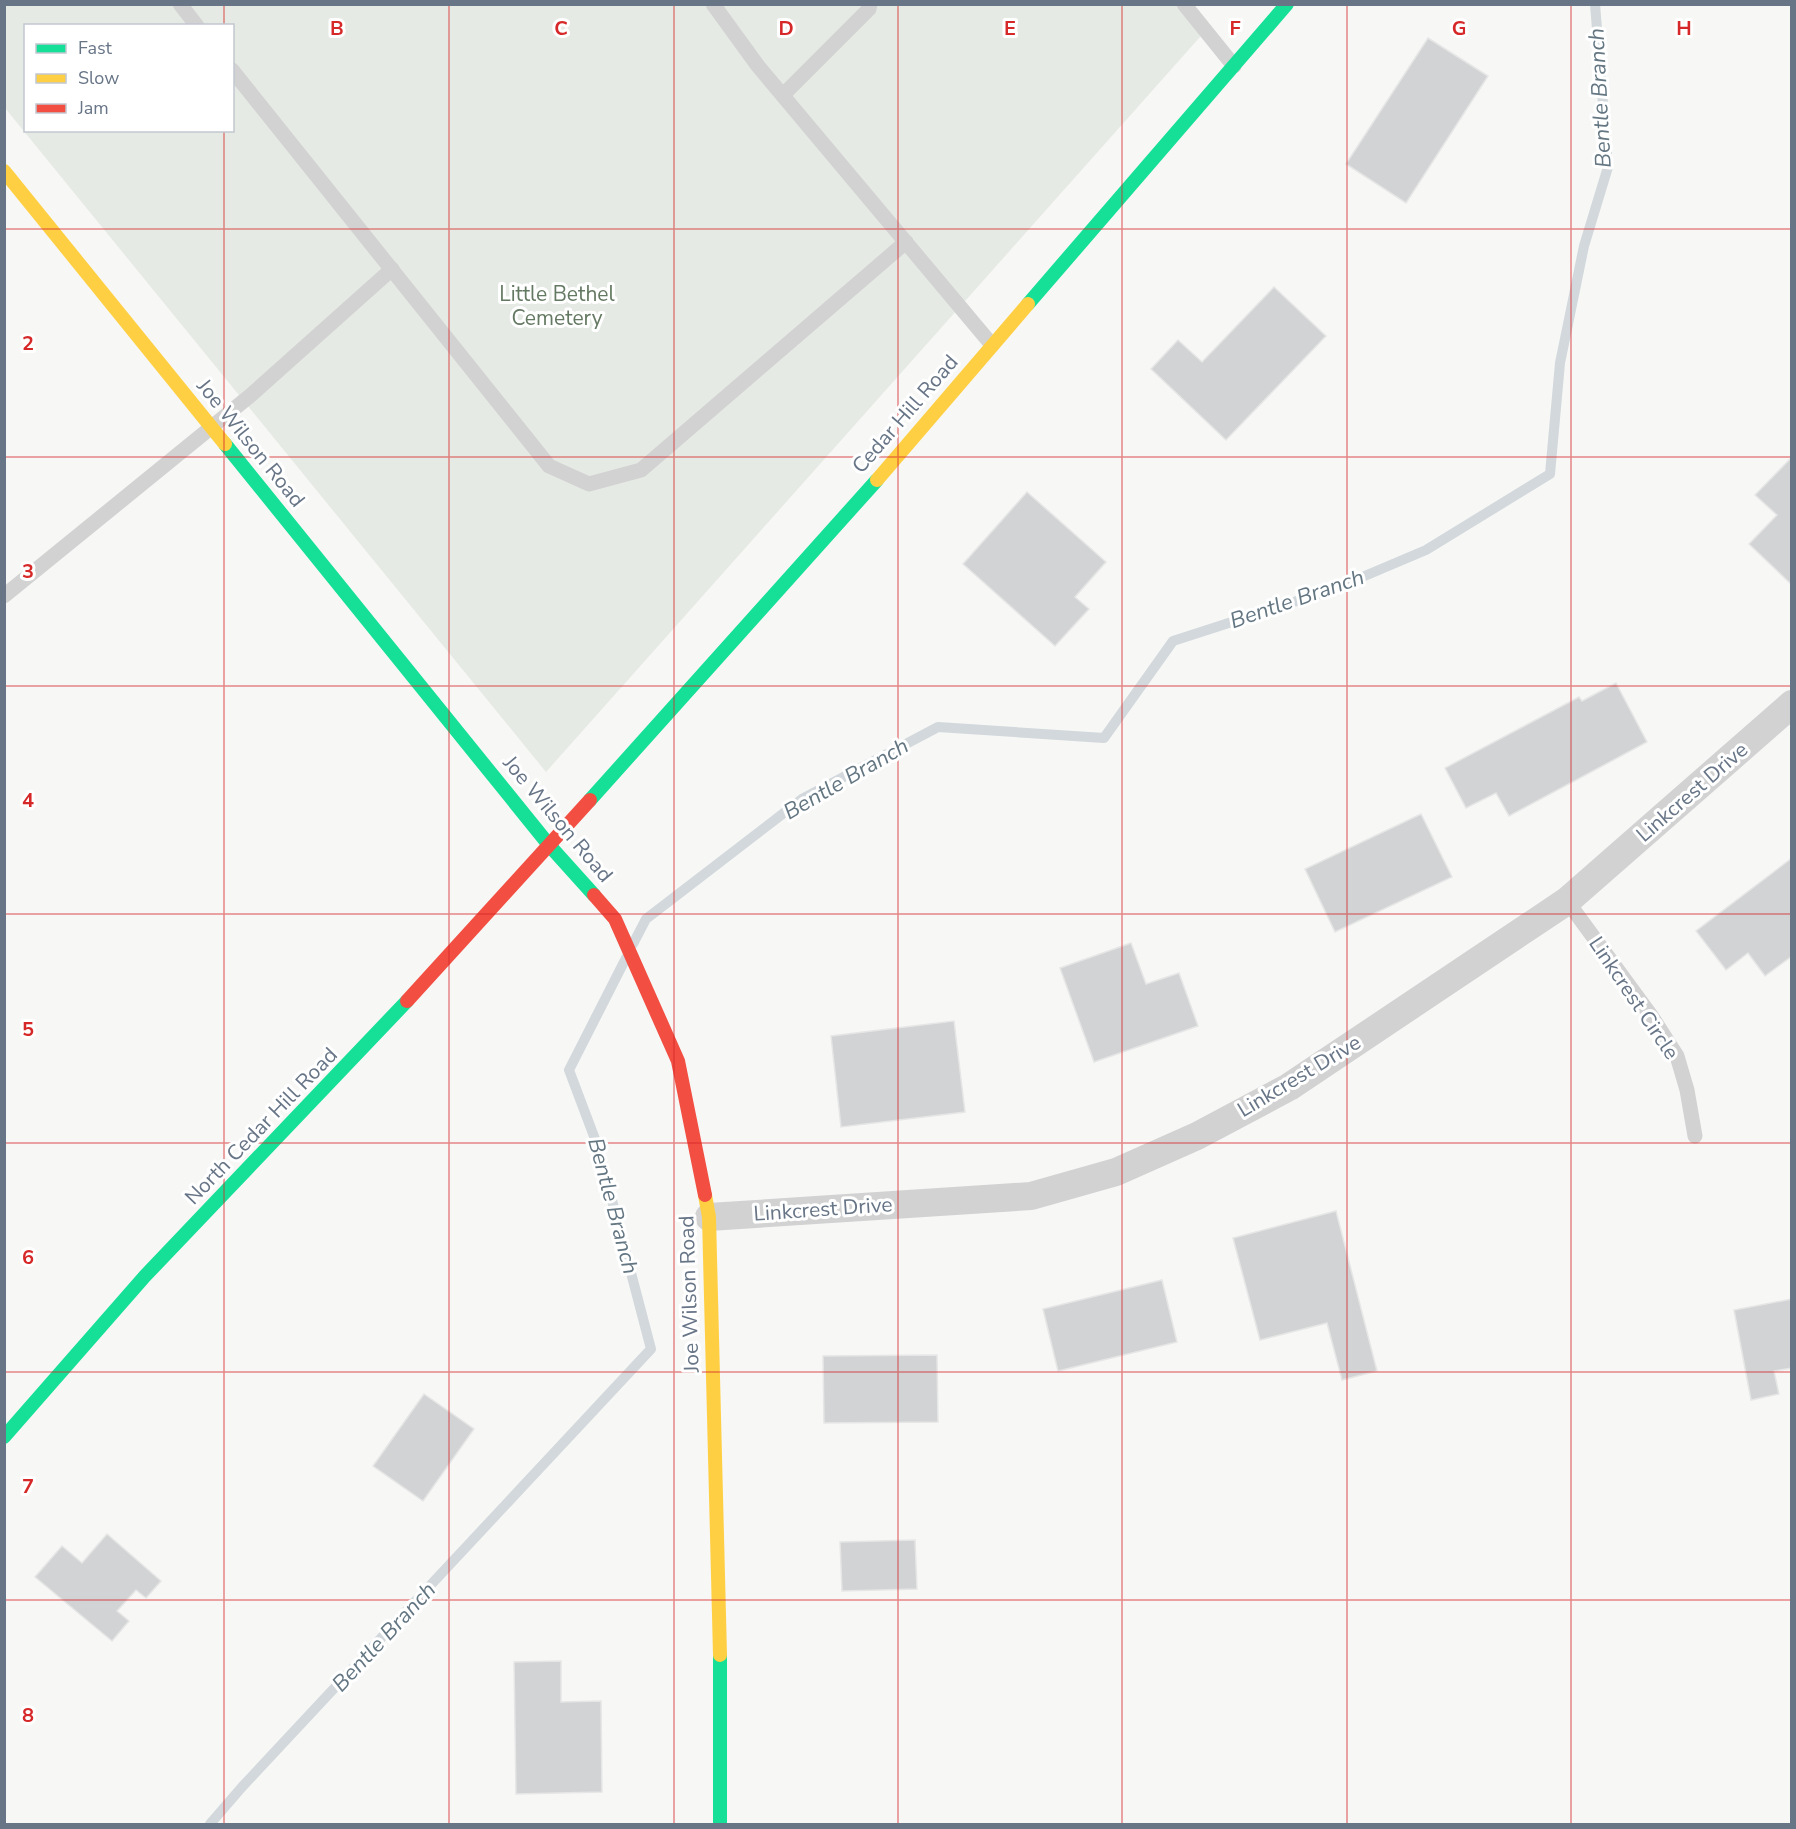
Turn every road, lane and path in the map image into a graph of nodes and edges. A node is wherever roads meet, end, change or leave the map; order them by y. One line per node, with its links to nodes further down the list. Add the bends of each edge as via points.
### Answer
1 (180, 4): 6 (lane)
2 (713, 4): 9 (lane)
3 (870, 4): 9 (lane)
4 (1184, 4): 7 (lane)
5 (1287, 4): 7 (street, Cedar Hill Road)
6 (195, 24)
7 (1234, 66): 13 (street, Cedar Hill Road)
8 (234, 72): 12 (lane)
9 (783, 95): 11 (lane)
10 (4, 171): 14 (street, Joe Wilson Road)
11 (906, 242): 12 (lane, via 641,470 589,484 549,466); 13 (lane)
12 (392, 269): 14 (lane)
13 (992, 345): 17 (street, Cedar Hill Road)
14 (212, 427): 15 (lane); 17 (street, Joe Wilson Road)
15 (4, 596)
16 (1791, 704): 18 (street, Linkcrest Drive)
17 (549, 845): 20 (street, Joe Wilson Road, via 615,919 664,1028 678,1061); 21 (street, North Cedar Hill Road, via 352,1062 145,1276)
18 (1567, 901): 19 (lane, Linkcrest Circle, via 1677,1056); 20 (street, Linkcrest Drive, via 1288,1087 1197,1136 1116,1172 1031,1196)
19 (1695, 1136)
20 (709, 1217): 22 (street, Joe Wilson Road, via 720,1641)
21 (4, 1437)
22 (720, 1824)

